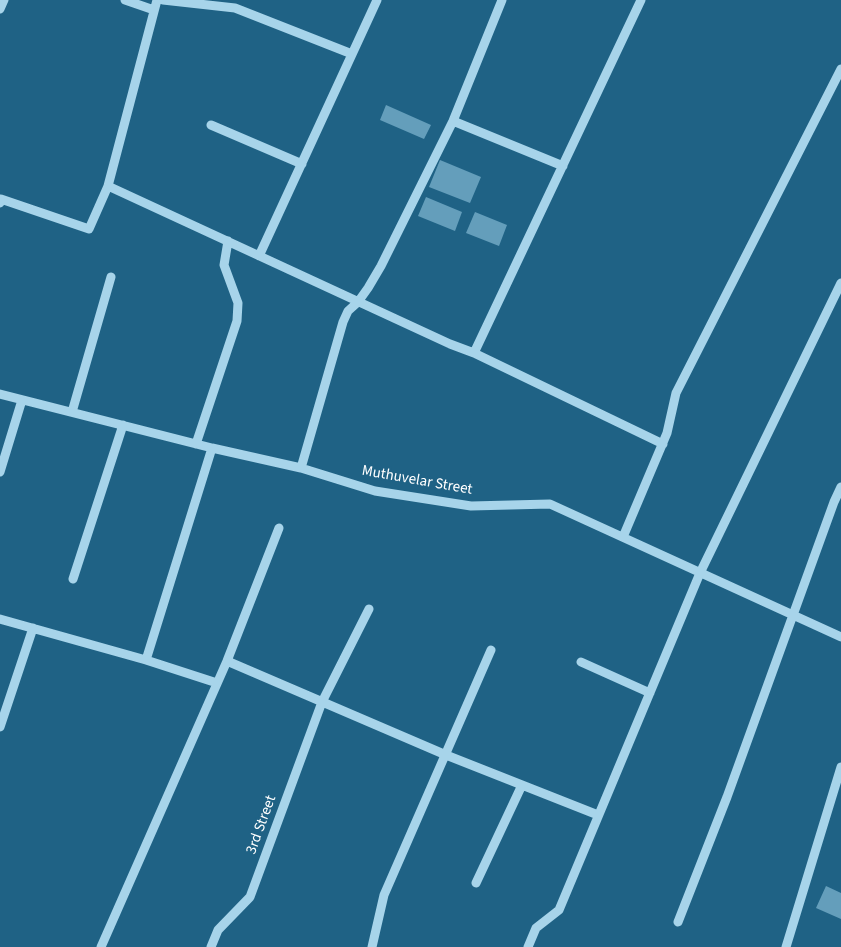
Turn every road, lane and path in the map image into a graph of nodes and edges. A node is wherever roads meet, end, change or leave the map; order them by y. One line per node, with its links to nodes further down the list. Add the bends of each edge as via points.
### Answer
1 (4, 0): 8 (street)
2 (126, 0): 9 (street)
3 (157, 0): 9 (street)
4 (163, 0): 10 (street, via 235,8)
5 (377, 0): 10 (street)
6 (502, 0): 12 (street)
7 (641, 0): 15 (street)
8 (0, 9)
9 (154, 10): 16 (street)
10 (352, 54): 14 (street)
11 (841, 69): 29 (street, via 676,393)
12 (452, 121): 15 (street); 22 (street, via 381,266)
13 (211, 125): 14 (street)
14 (302, 164): 19 (street)
15 (563, 166): 23 (street)
16 (108, 186): 17 (street, via 88,228); 18 (street)
17 (0, 200)
18 (228, 241): 19 (street); 28 (street, via 224,265 238,304 237,321)
19 (259, 256): 22 (street)
20 (111, 277): 26 (street)
21 (841, 283): 36 (street)
22 (358, 302): 23 (street); 31 (street, via 342,322)
23 (474, 353): 29 (street)
24 (0, 394): 25 (street, Muthuvelar Street)
25 (22, 400): 26 (street, Muthuvelar Street); 32 (street)
26 (72, 412): 27 (street, Muthuvelar Street)
27 (123, 425): 28 (street, Muthuvelar Street); 37 (street)
28 (196, 444): 30 (street, Muthuvelar Street)
29 (663, 444): 35 (street)
30 (212, 448): 31 (street, Muthuvelar Street); 44 (street)
31 (301, 468): 35 (street, Muthuvelar Street, via 375,491 471,506 550,504)
32 (0, 472)
33 (841, 487): 39 (street)
34 (280, 528): 45 (street)
35 (623, 537): 36 (street, Muthuvelar Street)
36 (700, 573): 39 (street, Muthuvelar Street); 48 (street)
37 (73, 579)
38 (369, 609): 49 (street, 3rd Street)
39 (793, 615): 42 (street, Muthuvelar Street); 56 (street)
40 (0, 619): 41 (street)
41 (33, 628): 44 (street); 50 (street)
42 (841, 637)
43 (491, 650): 51 (street)
44 (146, 660): 47 (street)
45 (227, 661): 47 (street); 49 (street)
46 (581, 662): 48 (street)
47 (217, 683): 57 (street)
48 (650, 693): 54 (street)
49 (322, 702): 51 (street); 58 (street, 3rd Street, via 250,897 218,930)
50 (0, 727)
51 (446, 755): 53 (street); 59 (street, via 384,895)
52 (841, 767): 61 (street)
53 (522, 785): 54 (street); 55 (street)
54 (598, 815): 60 (street, via 559,910 536,928)
55 (476, 883)
56 (678, 922)
57 (101, 947)
58 (211, 947)
59 (372, 947)
60 (528, 947)
61 (786, 947)

